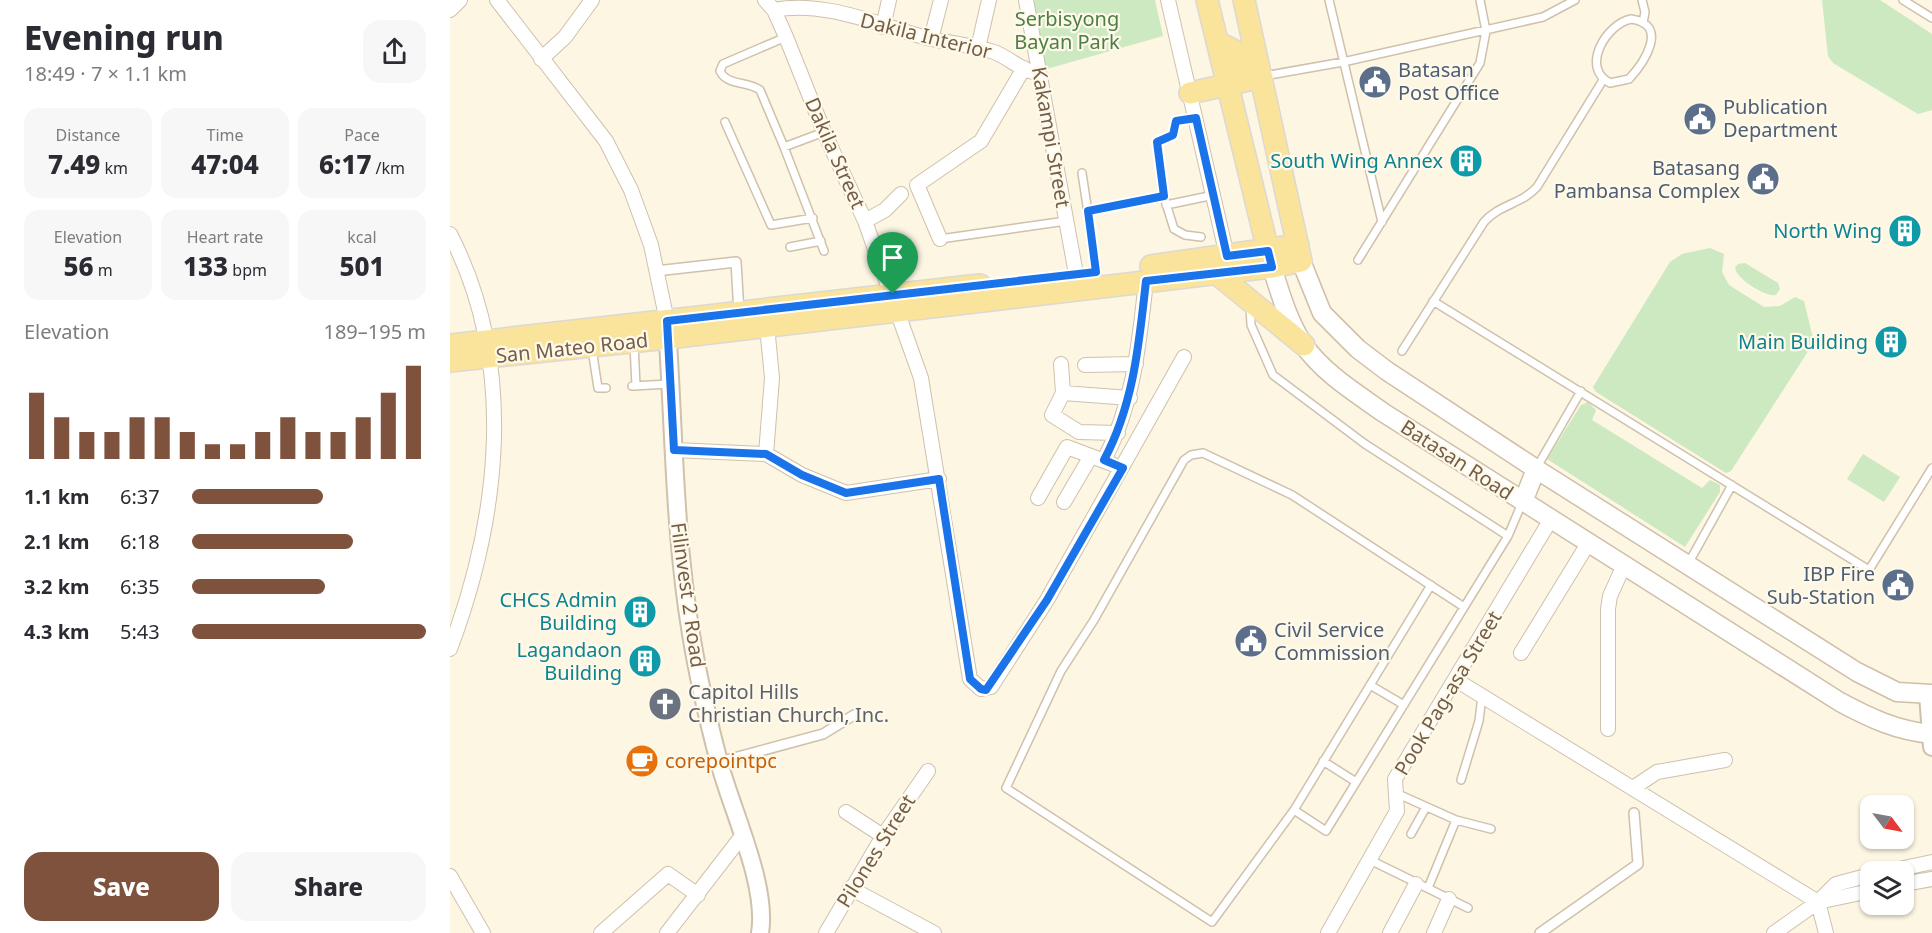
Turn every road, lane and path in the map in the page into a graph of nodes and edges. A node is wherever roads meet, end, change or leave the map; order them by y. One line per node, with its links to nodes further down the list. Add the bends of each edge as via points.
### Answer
1 (460, 0): 18 (street)
2 (497, 0): 27 (street)
3 (592, 0): 27 (street, via 565,37)
4 (889, 0): 21 (street)
5 (941, 0): 24 (street)
6 (989, 0): 26 (street)
7 (1026, 0): 30 (street, Kakampi Street)
8 (1168, 0): 34 (street)
9 (1208, 0): 25 (main road, Batasan Road)
10 (1244, 0): 31 (main road, Batasan Road)
11 (1329, 0): 28 (lane)
12 (1480, 0): 22 (lane)
13 (1575, 0): 22 (lane, via 1543,17)
14 (1641, 0): 20 (lane)
15 (1903, 0): 19 (lane)
16 (770, 5): 17 (street, Dakila Interior); 23 (street, Dakila Street)
17 (842, 7): 21 (street, Dakila Interior)
18 (450, 10)
19 (1932, 18)
20 (1643, 23): 32 (lane, via 1652,40 1629,80 1616,84); 32 (lane, via 1631,19 1613,28 1595,56 1595,69)
21 (883, 27): 24 (street, Dakila Interior)
22 (1486, 31): 28 (lane); 48 (lane, via 1480,63)
23 (786, 37): 37 (street, Dakila Street); 38 (lane, via 719,67 727,80 754,85 760,90)
24 (931, 39): 26 (street, Dakila Interior)
25 (1217, 42): 31 (main road, via 1235,51 1239,70); 33 (main road, Batasan Road)
26 (978, 48): 29 (street, Dakila Interior)
27 (541, 59): 59 (street, via 606,141 631,190)
28 (1343, 62): 31 (lane); 48 (lane)
29 (1024, 68): 30 (street, Dakila Interior); 51 (street, via 981,141 917,185)
30 (1040, 72): 47 (street, Kakampi Street)
31 (1255, 78): 33 (main road); 55 (main road, Batasan Road)
32 (1604, 80): 63 (lane, via 1537,187 1530,195 1492,213)
33 (1226, 84): 34 (main road); 56 (main road, Batasan Road)
34 (1190, 93): 35 (street)
35 (1196, 118): 41 (street); 42 (lane, via 1176,121 1173,135 1157,142)
36 (725, 122): 45 (lane, via 771,225)
37 (824, 132): 38 (lane); 46 (street, Dakila Street)
38 (784, 147): 45 (lane)
39 (1082, 173): 44 (lane)
40 (902, 194): 46 (street)
41 (1214, 195): 43 (lane); 58 (street)
42 (1164, 196): 43 (lane); 44 (lane)
43 (1166, 205): 50 (lane, via 1174,229)
44 (1088, 211): 60 (lane)
45 (813, 218): 52 (lane)
46 (865, 221): 64 (street, Dakila Street)
47 (1066, 221): 51 (lane); 60 (street, Kakampi Street)
48 (1382, 222): 57 (lane)
49 (450, 234): 72 (street, via 465,264)
50 (1201, 237)
51 (940, 239)
52 (821, 241): 53 (lane); 54 (lane)
53 (789, 247)
54 (824, 251)
55 (1299, 253): 56 (main road, San Mateo Road); 90 (main road, Batasan Road, via 1322,313 1358,349)
56 (1270, 259): 58 (main road, San Mateo Road); 70 (main road, Batasan Road, via 1286,311)
57 (1358, 260)
58 (1222, 264): 60 (main road, San Mateo Road); 61 (main road, San Mateo Road); 62 (main road)
59 (656, 271): 65 (street, via 736,262); 67 (street)
60 (1086, 273): 64 (main road, San Mateo Road)
61 (1146, 281): 64 (main road, San Mateo Road); 78 (street)
62 (1250, 300): 70 (main road); 97 (lane, via 1251,325 1273,375 1365,444)
63 (1433, 301): 73 (lane); 81 (lane)
64 (896, 302): 65 (main road, San Mateo Road); 66 (main road, San Mateo Road); 91 (street, Dakila Street, via 921,378)
65 (739, 313): 67 (main road, San Mateo Road)
66 (767, 326): 67 (main road, San Mateo Road); 86 (street, via 772,378)
67 (667, 329): 68 (main road, San Mateo Road); 72 (main road, San Mateo Road); 79 (street, Filinvest 2 Road)
68 (634, 342): 71 (main road, San Mateo Road); 79 (lane, via 634,386)
69 (450, 345): 72 (main road, San Mateo Road)
70 (1304, 345): 94 (main road, Batasan Road, via 1338,380)
71 (592, 346): 72 (main road, San Mateo Road); 80 (lane, via 598,388)
72 (487, 348): 75 (main road, San Mateo Road); 103 (street, via 495,421 492,484 483,546)
73 (1402, 351)
74 (1184, 357): 88 (street)
75 (450, 361)
76 (1061, 364): 82 (street)
77 (1085, 364): 78 (street)
78 (1136, 364): 83 (street)
79 (670, 384): 85 (street, Filinvest 2 Road)
80 (606, 388)
81 (1581, 391): 90 (lane); 92 (lane)
82 (1063, 393): 83 (street); 84 (street, via 1052,415 1079,432)
83 (1130, 398): 84 (street)
84 (1118, 433): 87 (street)
85 (674, 450): 86 (street); 115 (street, Filinvest 2 Road, via 691,633)
86 (766, 454): 91 (street, via 802,475 846,493)
87 (1097, 458): 88 (street); 93 (street, via 1067,447); 95 (street)
88 (1123, 468): 91 (street, Dakila Street, via 1047,600 986,690 970,679)
89 (1932, 468): 92 (lane, via 1869,570)
90 (1536, 469): 94 (main road); 99 (main road, Batasan Road)
91 (939, 479)
92 (1732, 485): 99 (lane)
93 (1038, 498)
94 (1523, 501): 96 (main road, Batasan Road); 97 (lane)
95 (1064, 502)
96 (1551, 519): 98 (main road, Batasan Road); 105 (street, Pook Pag-asa Street)
97 (1508, 536): 102 (lane)
98 (1589, 542): 100 (main road, Batasan Road); 104 (street)
99 (1688, 564): 107 (main road, Batasan Road, via 1883,687)
100 (1624, 565): 111 (street, via 1608,609); 112 (main road, Batasan Road, via 1840,702 1886,725)
101 (1431, 585): 102 (lane); 106 (lane); 122 (lane, via 1292,495 1203,453 1191,455 1184,460 1061,671 1006,788 1212,922)
102 (1464, 607): 109 (lane)
103 (450, 649)
104 (1521, 653)
105 (1456, 680): 108 (street); 120 (street, Pook Pag-asa Street, via 1395,779)
106 (1370, 684): 109 (lane); 114 (lane)
107 (1930, 694): 112 (street)
108 (1482, 696): 117 (lane, via 1479,721); 119 (street)
109 (1404, 705): 118 (lane)
110 (854, 715): 115 (street, via 823,734)
111 (1608, 729)
112 (1931, 738)
113 (1725, 760): 119 (street, via 1657,772)
114 (1323, 761): 118 (lane); 122 (lane)
115 (719, 762): 128 (street, Filinvest 2 Road)
116 (928, 771): 129 (street, Pilones Street)
117 (1461, 780)
118 (1356, 782): 122 (lane, via 1326,831)
119 (1633, 788): 142 (street)
120 (1398, 794): 121 (lane); 130 (street, Pook Pag-asa Street, via 1397,810)
121 (1426, 807): 125 (lane); 127 (lane)
122 (1294, 810)
123 (846, 812): 129 (street)
124 (1634, 813): 153 (street, via 1638,864)
125 (1456, 820): 126 (lane); 137 (lane)
126 (1491, 829)
127 (1411, 834)
128 (742, 836): 140 (street); 147 (street, Filinvest 2 Road, via 758,887)
129 (883, 836): 138 (street, Pilones Street)
130 (1368, 859): 137 (lane); 150 (street, Pook Pag-asa Street)
131 (1932, 862): 132 (street)
132 (1914, 866)
133 (450, 876): 144 (street)
134 (1860, 877): 142 (street, via 1836,884)
135 (1932, 879): 136 (street)
136 (1914, 882)
137 (1422, 886): 141 (lane); 151 (street)
138 (850, 888): 148 (street, Pilones Street); 149 (street)
139 (1860, 893): 142 (street)
140 (698, 895): 145 (street, via 668,874); 146 (street)
141 (1449, 899): 143 (lane); 152 (street)
142 (1818, 902): 154 (street); 155 (street)
143 (1468, 908)
144 (483, 933)
145 (601, 933)
146 (667, 933)
147 (760, 933)
148 (826, 933)
149 (934, 933)
150 (1328, 933)
151 (1390, 933)
152 (1434, 933)
153 (1540, 933)
154 (1774, 933)
155 (1826, 933)

